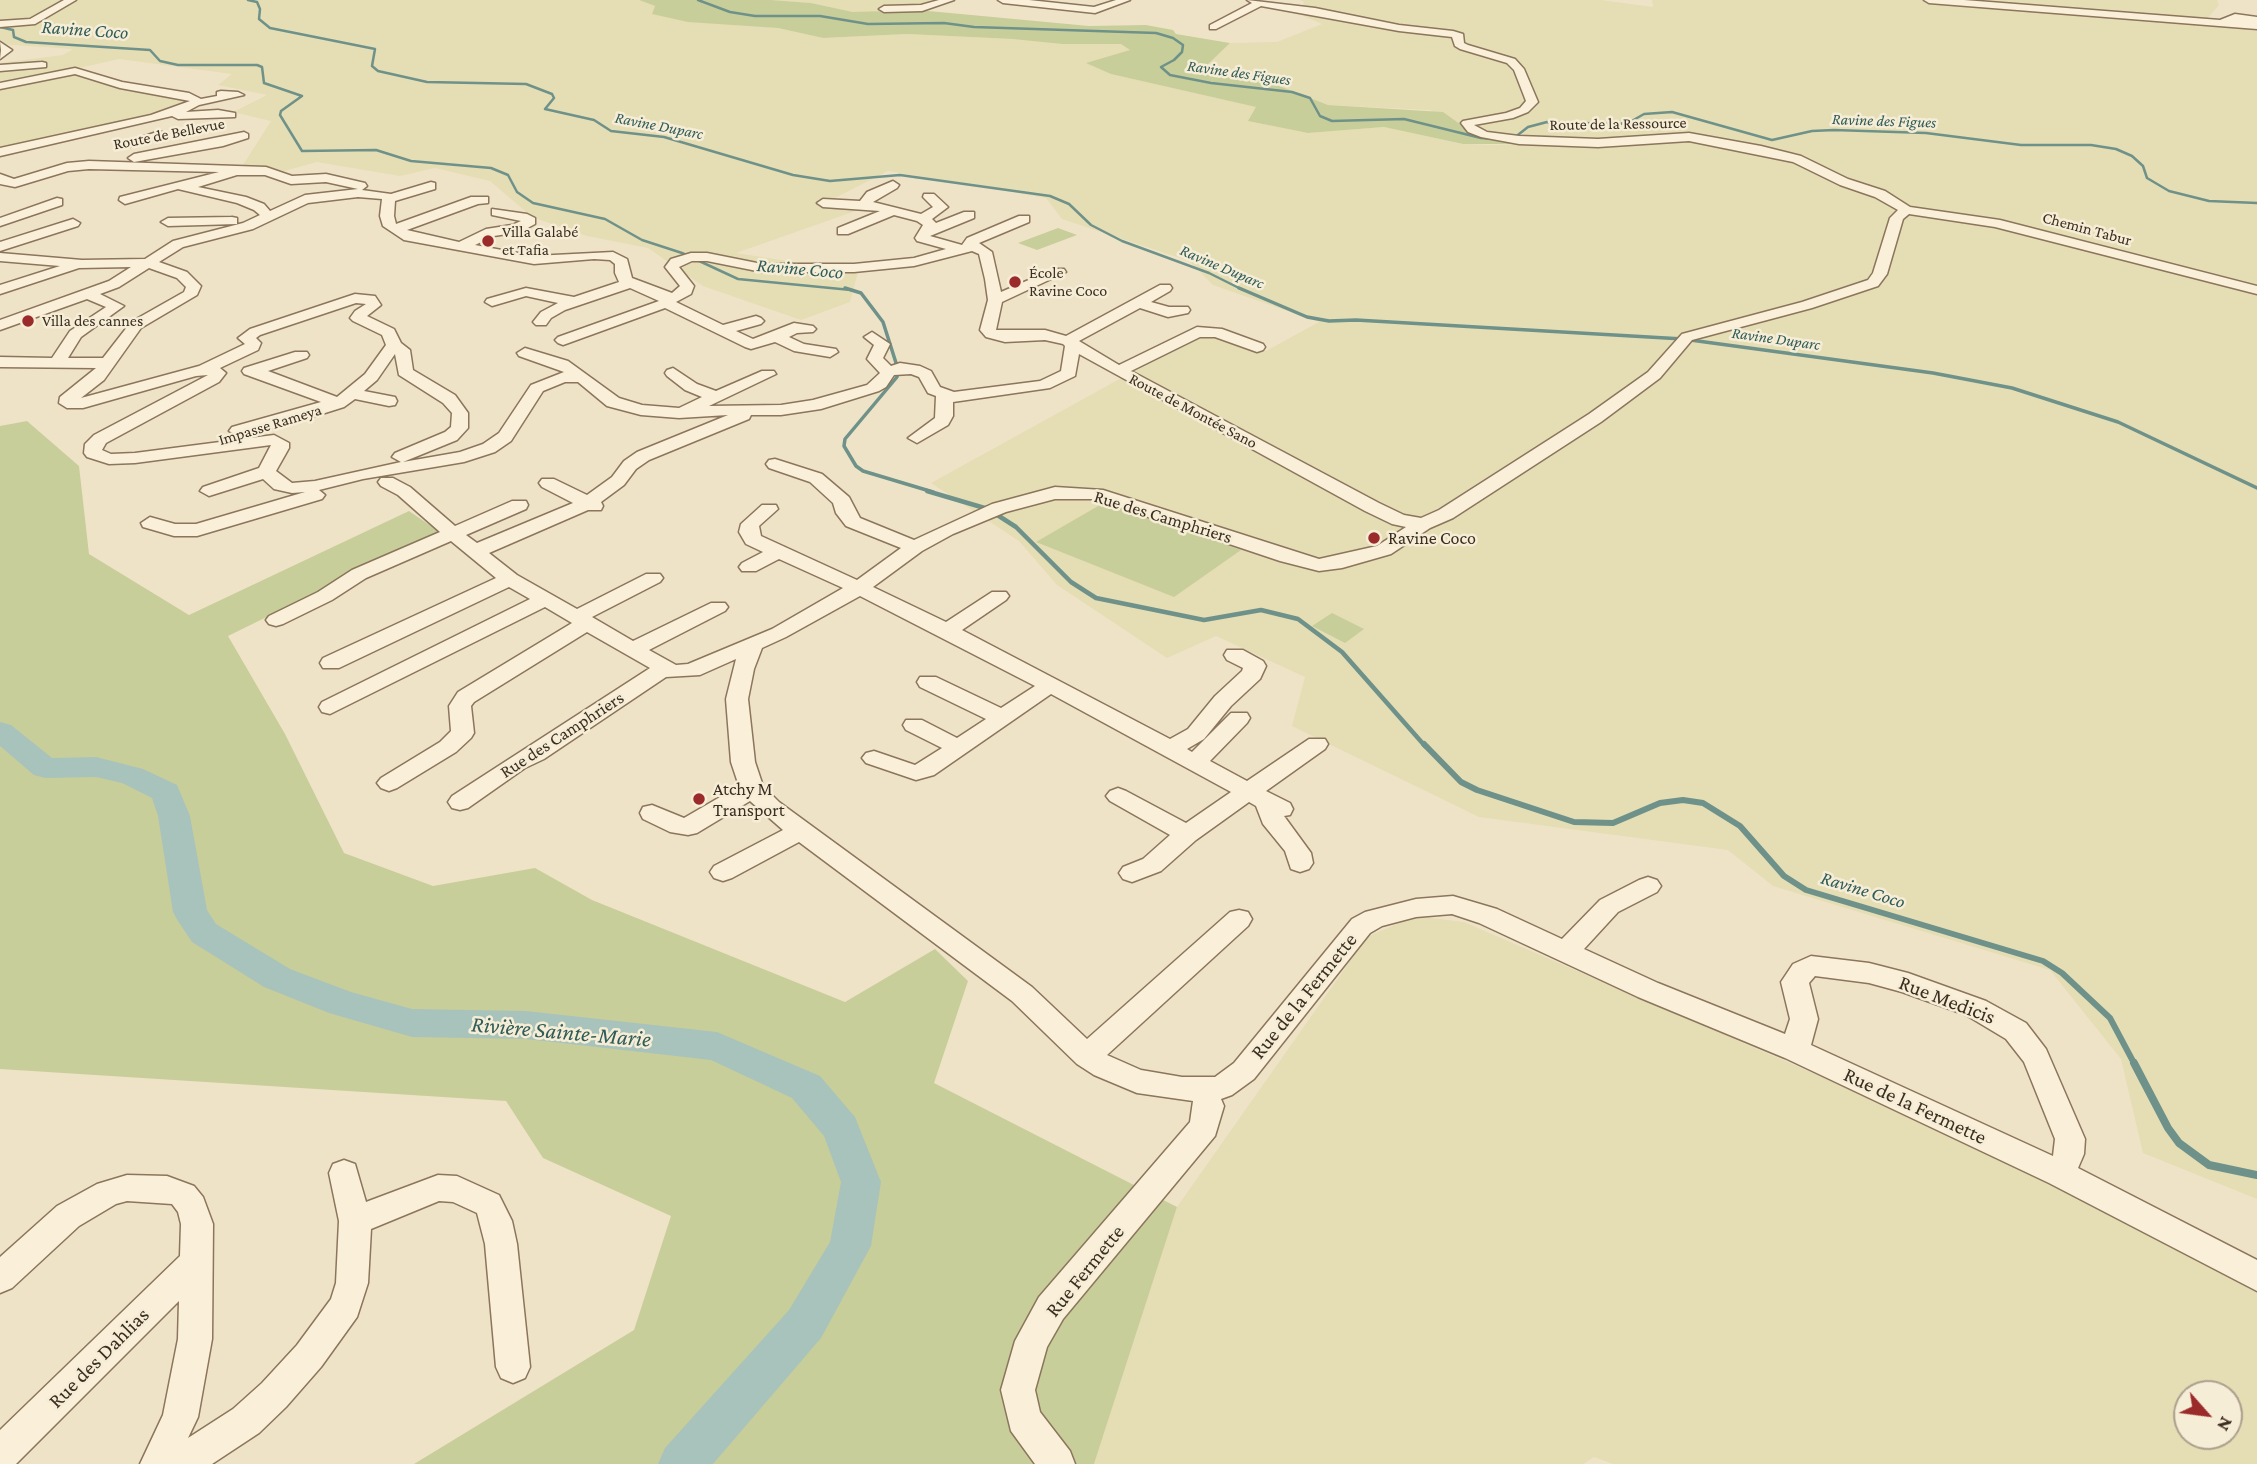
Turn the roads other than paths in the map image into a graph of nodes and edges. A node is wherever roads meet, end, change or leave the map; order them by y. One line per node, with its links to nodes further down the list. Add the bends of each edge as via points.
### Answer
1 (71, 0): 11 (street, via 32,22)
2 (910, 0): 3 (street, via 886,9 922,8)
3 (949, 0)
4 (1003, 0): 5 (street, via 1095,10)
5 (1125, 0)
6 (1928, 0): 10 (street)
7 (1256, 1): 8 (street, Route de la Ressource); 12 (street, Route de la Ressource)
8 (1288, 8): 9 (street, Route de la Ressource); 46 (street, Route de la Ressource, via 1448,33 1459,36 1464,47 1511,61 1532,102 1509,116 1467,123 1472,130 1519,140 1703,139 1797,159)
9 (1270, 16)
10 (2238, 21): 13 (street)
11 (0, 23)
12 (1213, 27)
13 (2257, 28)
14 (0, 45): 15 (street, via 7,50)
15 (0, 56)
16 (0, 68): 18 (street, Route de Bellevue, via 60,66)
17 (103, 68): 19 (street)
18 (71, 71): 19 (street, Route de Bellevue); 21 (street, Route de Bellevue)
19 (92, 75): 22 (street, Route de Bellevue)
20 (200, 85): 22 (street, Route de Bellevue)
21 (0, 86)
22 (168, 94): 24 (street, Route de Bellevue, via 193,97)
23 (221, 94): 24 (street, Route de Bellevue, via 238,95)
24 (197, 103): 26 (street, Route de Bellevue)
25 (231, 115): 26 (street, Route de Bellevue)
26 (154, 118): 27 (street, Route de Bellevue)
27 (98, 129): 28 (street, Route de Bellevue, via 130,143); 30 (street, Route de Bellevue)
28 (160, 135)
29 (244, 136): 31 (street, Route de Bellevue)
30 (0, 152)
31 (101, 166): 32 (street, Route de Bellevue, via 232,167); 33 (street, Route de Bellevue, via 67,167 15,183)
32 (238, 171): 35 (street, Route de Bellevue); 38 (street, Route de Bellevue, via 266,171 297,181 326,178 364,187)
33 (0, 178)
34 (483, 184): 58 (street, via 480,200)
35 (183, 185): 40 (street, Route de Bellevue); 42 (street, Route de Bellevue); 50 (street, via 186,190 259,207)
36 (893, 185): 45 (street, via 872,195)
37 (431, 186): 41 (street)
38 (366, 192): 41 (street); 50 (street, via 311,198)
39 (929, 197): 56 (street, via 941,207)
40 (141, 198)
41 (389, 199): 58 (street, via 387,221)
42 (125, 200)
43 (57, 202): 52 (street)
44 (823, 203): 45 (street)
45 (864, 205): 47 (street)
46 (1906, 210): 70 (street, Chemin Tabur, via 1995,223); 125 (street, via 1896,218 1880,274 1872,283 1682,341 1654,375 1632,392 1446,514)
47 (895, 211): 56 (street); 59 (street)
48 (497, 212): 62 (street, via 531,219)
49 (969, 215): 56 (street)
50 (268, 218): 53 (street); 57 (street)
51 (1024, 219): 63 (street)
52 (0, 222)
53 (168, 222)
54 (73, 223): 61 (street)
55 (53, 224): 61 (street)
56 (924, 226): 63 (street, via 925,240)
57 (232, 230): 60 (street); 65 (street, via 178,244)
58 (395, 230): 62 (street)
59 (843, 231)
60 (254, 240)
61 (0, 245)
62 (459, 247): 68 (street, via 534,260 613,256 622,262 622,273)
63 (963, 247): 73 (street, Route de Montée Sano, via 979,247 985,252); 74 (street, via 914,262 822,269 762,268 691,257 676,262 672,269 687,289)
64 (0, 257): 66 (street)
65 (147, 263): 66 (street); 72 (street); 97 (street, via 182,275 193,290 136,326)
66 (84, 267): 71 (street)
67 (1059, 272): 73 (street)
68 (630, 284): 74 (street); 76 (street)
69 (1165, 288): 77 (street)
70 (2257, 289)
71 (0, 290)
72 (88, 294): 82 (street); 96 (street, via 117,306 75,334)
73 (995, 300): 89 (street, Route de Montée Sano, via 991,334 1045,335)
74 (668, 301): 79 (street); 88 (street)
75 (492, 302): 76 (street, via 526,292)
76 (576, 302): 81 (street, via 553,311)
77 (1139, 303): 78 (street, via 1168,312); 89 (street)
78 (1184, 310)
79 (685, 312): 84 (street); 85 (street)
80 (755, 321): 84 (street)
81 (541, 322)
82 (0, 325)
83 (808, 329): 86 (street, via 794,328)
84 (721, 330): 86 (street, via 751,344)
85 (618, 336)
86 (777, 337): 92 (street, via 789,345)
87 (872, 337): 101 (street, via 882,344 875,359)
88 (563, 340)
89 (1070, 342): 100 (street, Route de Montée Sano); 107 (street, via 1071,369 1060,379 972,396)
90 (394, 346): 102 (street, via 388,332 358,318 374,304 361,297 248,335 252,347); 106 (street, Impasse Rameya); 117 (street, via 402,350 405,372 449,399 461,421 446,439)
91 (1257, 346): 100 (street, via 1217,332 1197,332)
92 (830, 352)
93 (525, 353): 105 (street, via 562,364)
94 (301, 355): 99 (street, Impasse Rameya)
95 (0, 362): 96 (street)
96 (57, 363): 97 (street)
97 (107, 363): 102 (street, via 92,383 67,403)
98 (909, 368): 101 (street); 107 (street, via 925,374 934,390)
99 (254, 371): 102 (street, Impasse Rameya); 110 (street, Impasse Rameya)
100 (1119, 371): 125 (street, Route de Montée Sano, via 1372,507 1399,520)
101 (888, 372): 111 (street, via 878,386 854,394 804,408)
102 (209, 373): 114 (street, via 100,439 91,449 98,457 122,459)
103 (673, 373): 108 (street, via 691,387)
104 (768, 374): 108 (street)
105 (582, 377): 112 (street, via 613,402); 117 (street, via 562,377 541,385 505,437 489,449)
106 (353, 394): 109 (street); 110 (street, Impasse Rameya)
107 (944, 395): 113 (street, via 943,421)
108 (715, 396): 112 (street)
109 (389, 401)
110 (338, 403): 114 (street, Impasse Rameya, via 235,432)
111 (756, 410): 112 (street); 122 (street, via 643,456)
112 (679, 413)
113 (917, 438)
114 (202, 448): 116 (street, via 278,441 280,448)
115 (775, 464): 127 (street, via 816,478 842,500 853,522)
116 (266, 472): 117 (street, via 280,485 292,488); 120 (street)
117 (362, 474): 124 (street, via 319,494 197,530)
118 (387, 482): 126 (street)
119 (548, 483): 122 (street)
120 (209, 491)
121 (519, 505): 126 (street)
122 (591, 505): 128 (street)
123 (769, 509): 129 (street, via 748,532 753,540)
124 (150, 523)
125 (1423, 524): 127 (street, Rue des Camphriers, via 1384,550 1319,565 1097,494 1055,492 946,530)
126 (452, 532): 128 (street); 137 (street, via 359,574 325,597)
127 (915, 547): 133 (street, Rue des Camphriers)
128 (476, 551): 132 (street)
129 (778, 552): 130 (street); 133 (street)
130 (750, 567)
131 (653, 578): 138 (street)
132 (510, 579): 135 (street); 143 (street)
133 (859, 588): 139 (street); 140 (street, Rue des Camphriers)
134 (999, 596): 139 (street)
135 (547, 599): 138 (street); 147 (street)
136 (718, 607): 141 (street)
137 (276, 620)
138 (581, 620): 141 (street); 156 (street, via 466,697 460,706 463,733)
139 (947, 631): 146 (street)
140 (753, 644): 144 (street, Rue des Camphriers, via 692,670 676,673); 157 (street, Rue de la Fermette, via 737,699 743,762)
141 (632, 650): 144 (street)
142 (1235, 655): 153 (street, via 1255,666 1252,674 1196,734)
143 (331, 663)
144 (663, 669): 160 (street, Rue des Camphriers)
145 (928, 682): 148 (street)
146 (1052, 684): 148 (street); 153 (street)
147 (330, 707)
148 (1003, 718): 152 (street)
149 (1239, 718): 155 (street)
150 (914, 725): 152 (street)
151 (1317, 744): 159 (street)
152 (959, 748): 154 (street, via 916,773)
153 (1168, 750): 155 (street)
154 (874, 758)
155 (1193, 764): 159 (street)
156 (389, 783)
157 (752, 789): 161 (street, via 688,827); 162 (street, Rue de la Fermette)
158 (1118, 796): 163 (street)
159 (1265, 800): 163 (street); 164 (street, via 1272,818 1299,853)
160 (460, 802)
161 (652, 813)
162 (800, 831): 165 (street); 171 (street, Rue de la Fermette, via 1022,994)
163 (1187, 834): 166 (street, via 1152,865)
164 (1300, 863)
165 (723, 872)
166 (1132, 873)
167 (1648, 886): 169 (street, via 1609,906)
168 (1240, 919): 171 (street)
169 (1565, 952): 170 (street, Rue de la Fermette); 172 (street, Rue de la Fermette, via 1489,916 1453,905 1374,919 1350,938 1244,1071 1222,1087)
170 (1795, 1050): 174 (street, Rue de la Fermette); 174 (street, Rue Medicis, via 1804,1019 1795,982 1811,966 1870,973 1976,1008 2016,1031 2036,1057 2070,1139)
171 (1087, 1056): 172 (street, Rue de la Fermette, via 1137,1081)
172 (1204, 1090): 183 (street, Rue Fermette, via 1209,1106 1204,1127 1051,1308 1032,1340 1018,1390 1024,1419)
173 (344, 1173): 175 (street)
174 (2060, 1174): 177 (street, Rue de la Fermette)
175 (355, 1221): 179 (street, via 438,1188 457,1189 488,1204 501,1244); 182 (street, via 352,1283 330,1330 246,1421)
176 (197, 1261): 178 (street, via 197,1224 183,1195 167,1189 127,1188 108,1193 68,1216); 180 (street, Rue des Dahlias); 181 (street, via 195,1339 180,1417)
177 (2257, 1276)
178 (0, 1278)
179 (513, 1367)
180 (0, 1455)
181 (158, 1464)
182 (181, 1464)
183 (1057, 1464)

